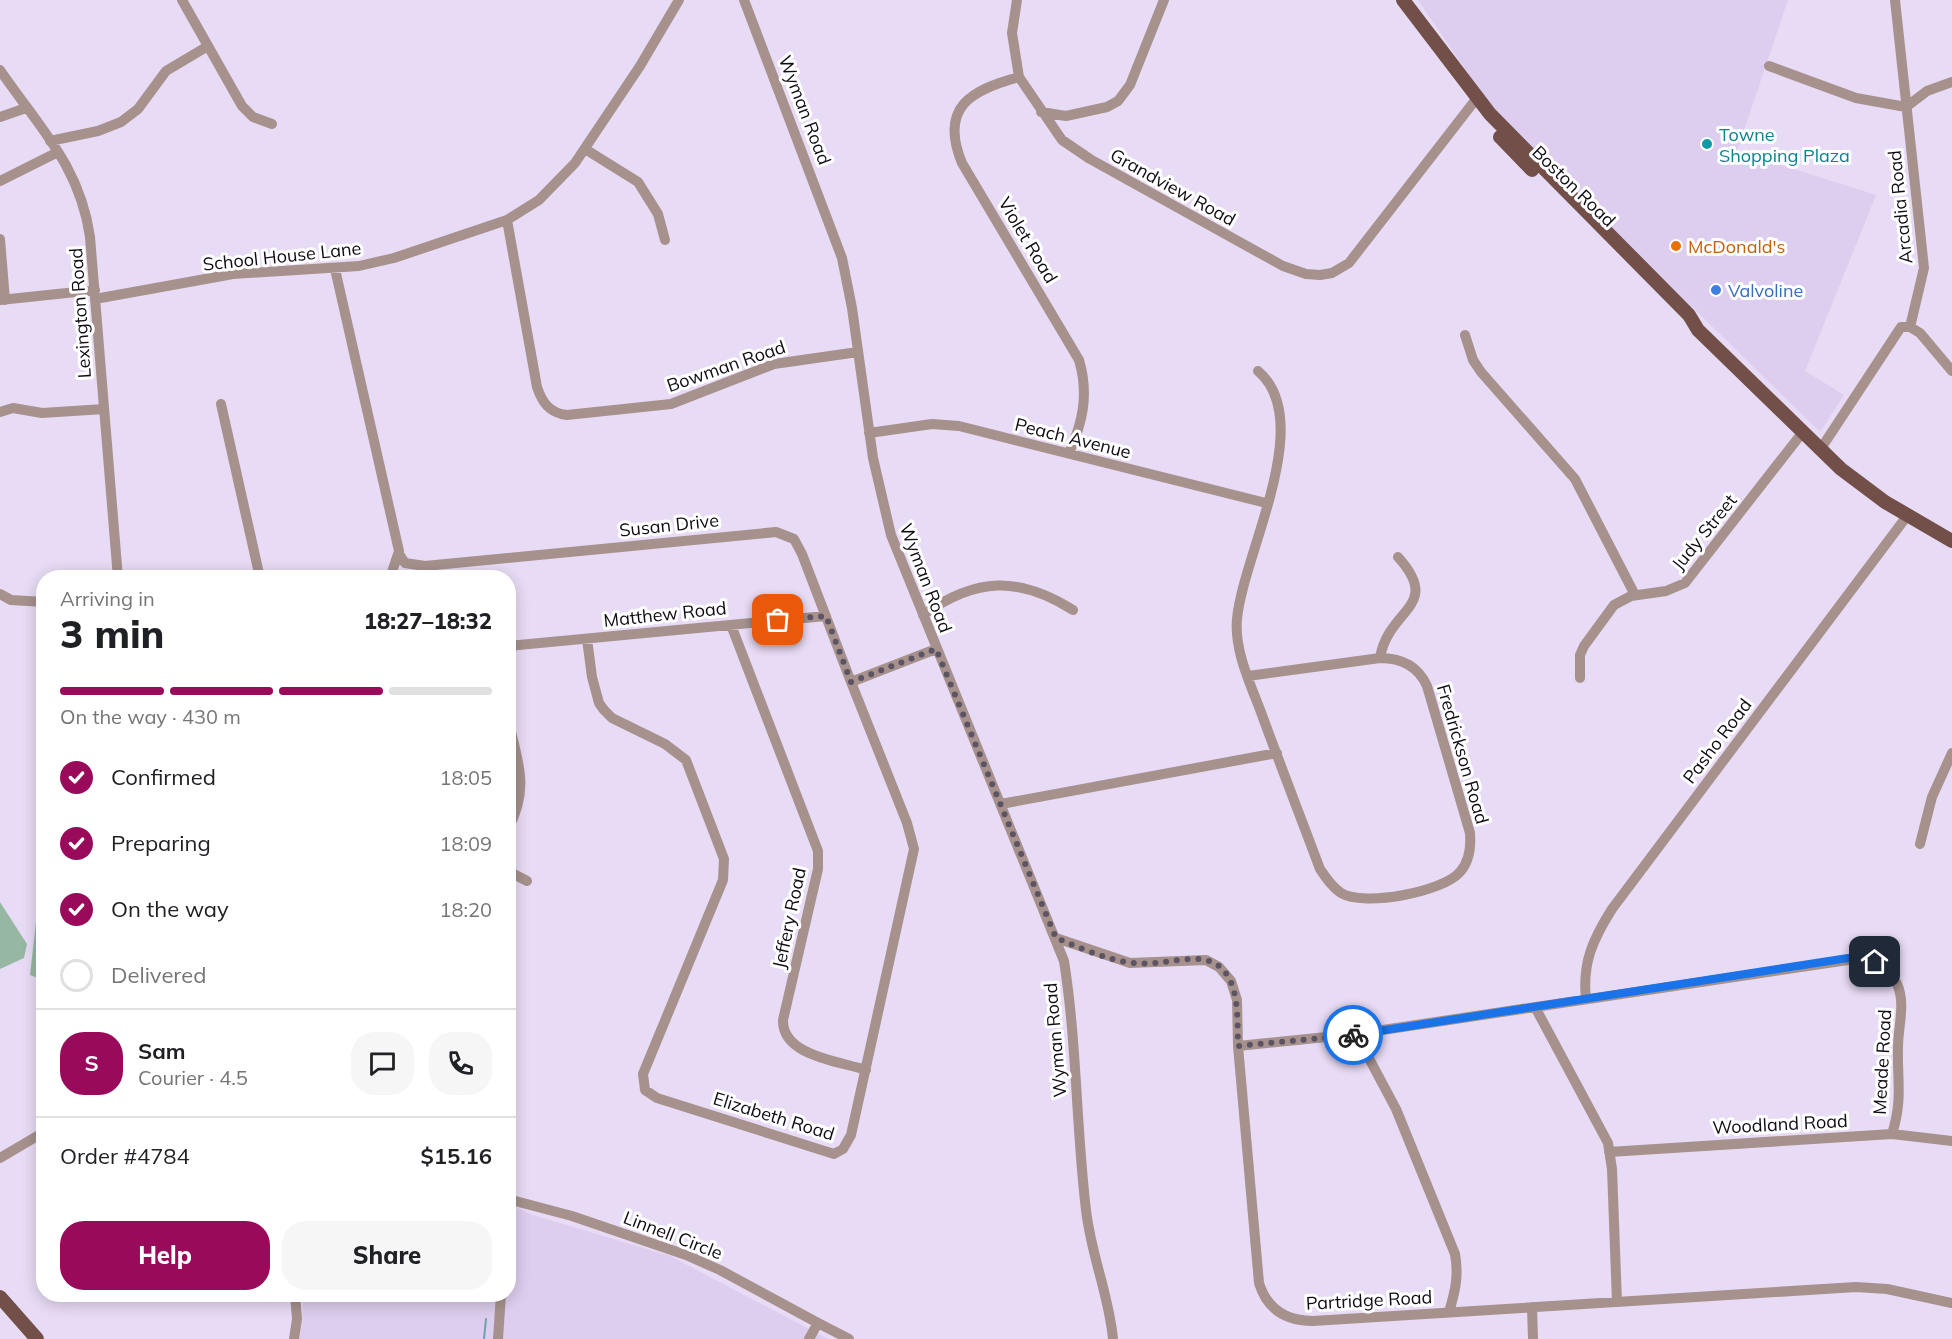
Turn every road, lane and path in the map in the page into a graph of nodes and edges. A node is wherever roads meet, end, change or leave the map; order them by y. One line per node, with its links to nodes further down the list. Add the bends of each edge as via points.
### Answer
1 (182, 0): 8 (street)
2 (679, 0): 21 (street, School House Lane)
3 (744, 0): 33 (street, Wyman Road, via 837,242)
4 (1017, 0): 12 (street, Grandview Road, via 1012,33)
5 (1164, 0): 17 (street, via 1130,85 1118,101 1066,116)
6 (1403, 0): 9 (main road, Boston Road)
7 (1894, 0): 15 (street, Arcadia Road)
8 (208, 46): 19 (street, via 247,112); 20 (street, via 166,71 138,109 121,122)
9 (1442, 54): 14 (main road, Boston Road); 31 (main road, Boston Road, via 1507,132 1651,275)
10 (1769, 66): 15 (street, via 1856,98)
11 (0, 70): 16 (street, Lexington Road)
12 (1019, 77): 17 (street, Grandview Road); 42 (street, Violet Road, via 979,91 963,103 954,120 954,140 962,163 1079,360 1085,402)
13 (1952, 82): 15 (street, via 1927,91)
14 (1473, 103): 17 (street, Grandview Road, via 1349,263 1340,270 1320,275 1283,266 1084,156 1062,140); 31 (main road, Boston Road, via 1513,152 1685,322)
15 (1906, 107): 30 (street, Arcadia Road, via 1924,268)
16 (26, 108): 18 (street); 20 (street, Lexington Road)
17 (1041, 112)
18 (0, 117)
19 (272, 124)
20 (50, 141): 22 (street, Lexington Road)
21 (585, 149): 24 (street, School House Lane, via 548,192); 26 (street, via 638,182 658,214)
22 (58, 152): 23 (street); 28 (street, Lexington Road, via 83,197)
23 (0, 181)
24 (507, 220): 27 (street, School House Lane, via 394,258); 33 (street, Bowman Road, via 537,387 544,404 555,412 567,415 671,404 774,364)
25 (0, 239): 29 (street)
26 (665, 240)
27 (335, 269): 28 (street, School House Lane, via 233,274); 46 (street)
28 (95, 295): 29 (street, School House Lane); 37 (street, Lexington Road)
29 (3, 300)
30 (1910, 327): 35 (street, via 1920,333); 41 (street, via 1901,327)
31 (1698, 330): 40 (main road, Boston Road)
32 (1465, 335): 52 (street, via 1481,372 1575,479)
33 (858, 352): 39 (street, Wyman Road)
34 (1258, 371): 43 (street, Fredrickson Road, via 1270,381 1282,434)
35 (1952, 371)
36 (221, 404): 49 (street)
37 (104, 409): 38 (street, via 42,412 13,408); 48 (street, Lexington Road)
38 (0, 412)
39 (870, 433): 42 (street, Peach Avenue, via 932,424 959,426); 55 (street, Wyman Road, via 883,508)
40 (1802, 433): 41 (main road, Boston Road); 52 (street, Judy Street, via 1691,578 1670,590)
41 (1820, 450): 44 (main road, Boston Road)
42 (1069, 453): 43 (street, Peach Avenue)
43 (1266, 503): 62 (street, Fredrickson Road, via 1237,616 1238,644)
44 (1907, 516): 45 (main road, Boston Road); 74 (street, Pasho Road, via 1612,909 1587,955)
45 (1952, 541)
46 (399, 554): 50 (street); 56 (street, Susan Drive, via 405,563 425,566 754,533 784,534 797,544)
47 (1398, 557): 61 (street, via 1414,576 1416,593 1385,636)
48 (117, 570)
49 (258, 570)
50 (393, 570)
51 (0, 594): 53 (street, via 11,600)
52 (1635, 595): 63 (street, Judy Street, via 1614,605 1592,632 1581,651)
53 (36, 602)
54 (1073, 610): 55 (street, via 1028,588 1003,585 967,592)
55 (923, 615): 60 (street, Wyman Road)
56 (826, 616): 57 (street, Matthew Road); 64 (street, Susan Drive)
57 (731, 625): 58 (street, Matthew Road); 78 (street, Jeffery Road, via 818,851 818,869 783,1020 785,1035 797,1048)
58 (587, 639): 59 (street, Matthew Road); 78 (street, Elizabeth Road, via 599,703 612,718 665,744 686,760 724,859 723,880 643,1074 645,1090 657,1098 834,1154 843,1149 851,1135)
59 (516, 645)
60 (936, 649): 64 (street); 68 (street, Wyman Road)
61 (1380, 658): 62 (street, Fredrickson Road); 65 (street, Fredrickson Road, via 1408,664 1427,686 1470,833 1471,847 1461,871 1451,880 1415,892 1367,899 1342,893 1320,869)
62 (1248, 676): 65 (street, Fredrickson Road)
63 (1580, 678)
64 (851, 682): 78 (street, Elizabeth Road, via 914,849)
65 (1276, 753): 68 (street)
66 (1952, 753): 70 (street, via 1932,797)
67 (516, 755): 69 (street, via 522,781)
68 (1001, 804): 73 (street, Wyman Road)
69 (516, 816)
70 (1920, 844)
71 (516, 875): 72 (street)
72 (527, 881)
73 (1056, 938): 77 (street, Partridge Road, via 1120,961 1148,964 1194,959 1212,963 1226,974 1235,990); 98 (street, Wyman Road, via 1068,983 1091,1247 1110,1306)
74 (1586, 999): 75 (street, Meade Road); 79 (street, Meade Road, via 1848,958 1875,962 1895,980 1901,995 1900,1105)
75 (1535, 1007): 76 (street, Meade Road); 82 (street, via 1599,1124)
76 (1356, 1034): 77 (street, Meade Road); 91 (street, via 1396,1109 1455,1254 1457,1286)
77 (1238, 1046): 91 (street, Partridge Road, via 1258,1272 1269,1303 1300,1321)
78 (866, 1070)
79 (1892, 1134): 81 (street, Woodland Road); 82 (street, Woodland Road)
80 (36, 1137): 83 (street)
81 (1952, 1141)
82 (1610, 1152): 88 (street)
83 (0, 1158)
84 (516, 1201): 92 (street, Linnell Circle, via 686,1255)
85 (0, 1297): 93 (main road)
86 (296, 1302): 94 (street)
87 (500, 1302): 95 (street)
88 (1617, 1302): 89 (street, Partridge Road, via 1856,1287 1887,1289); 90 (street, Partridge Road)
89 (1952, 1303)
90 (1532, 1307): 91 (street, Partridge Road); 99 (street)
91 (1449, 1312)
92 (818, 1323): 96 (street); 97 (street, Linnell Circle)
93 (37, 1339)
94 (294, 1339)
95 (498, 1339)
96 (809, 1339)
97 (849, 1339)
98 (1113, 1339)
99 (1533, 1339)

